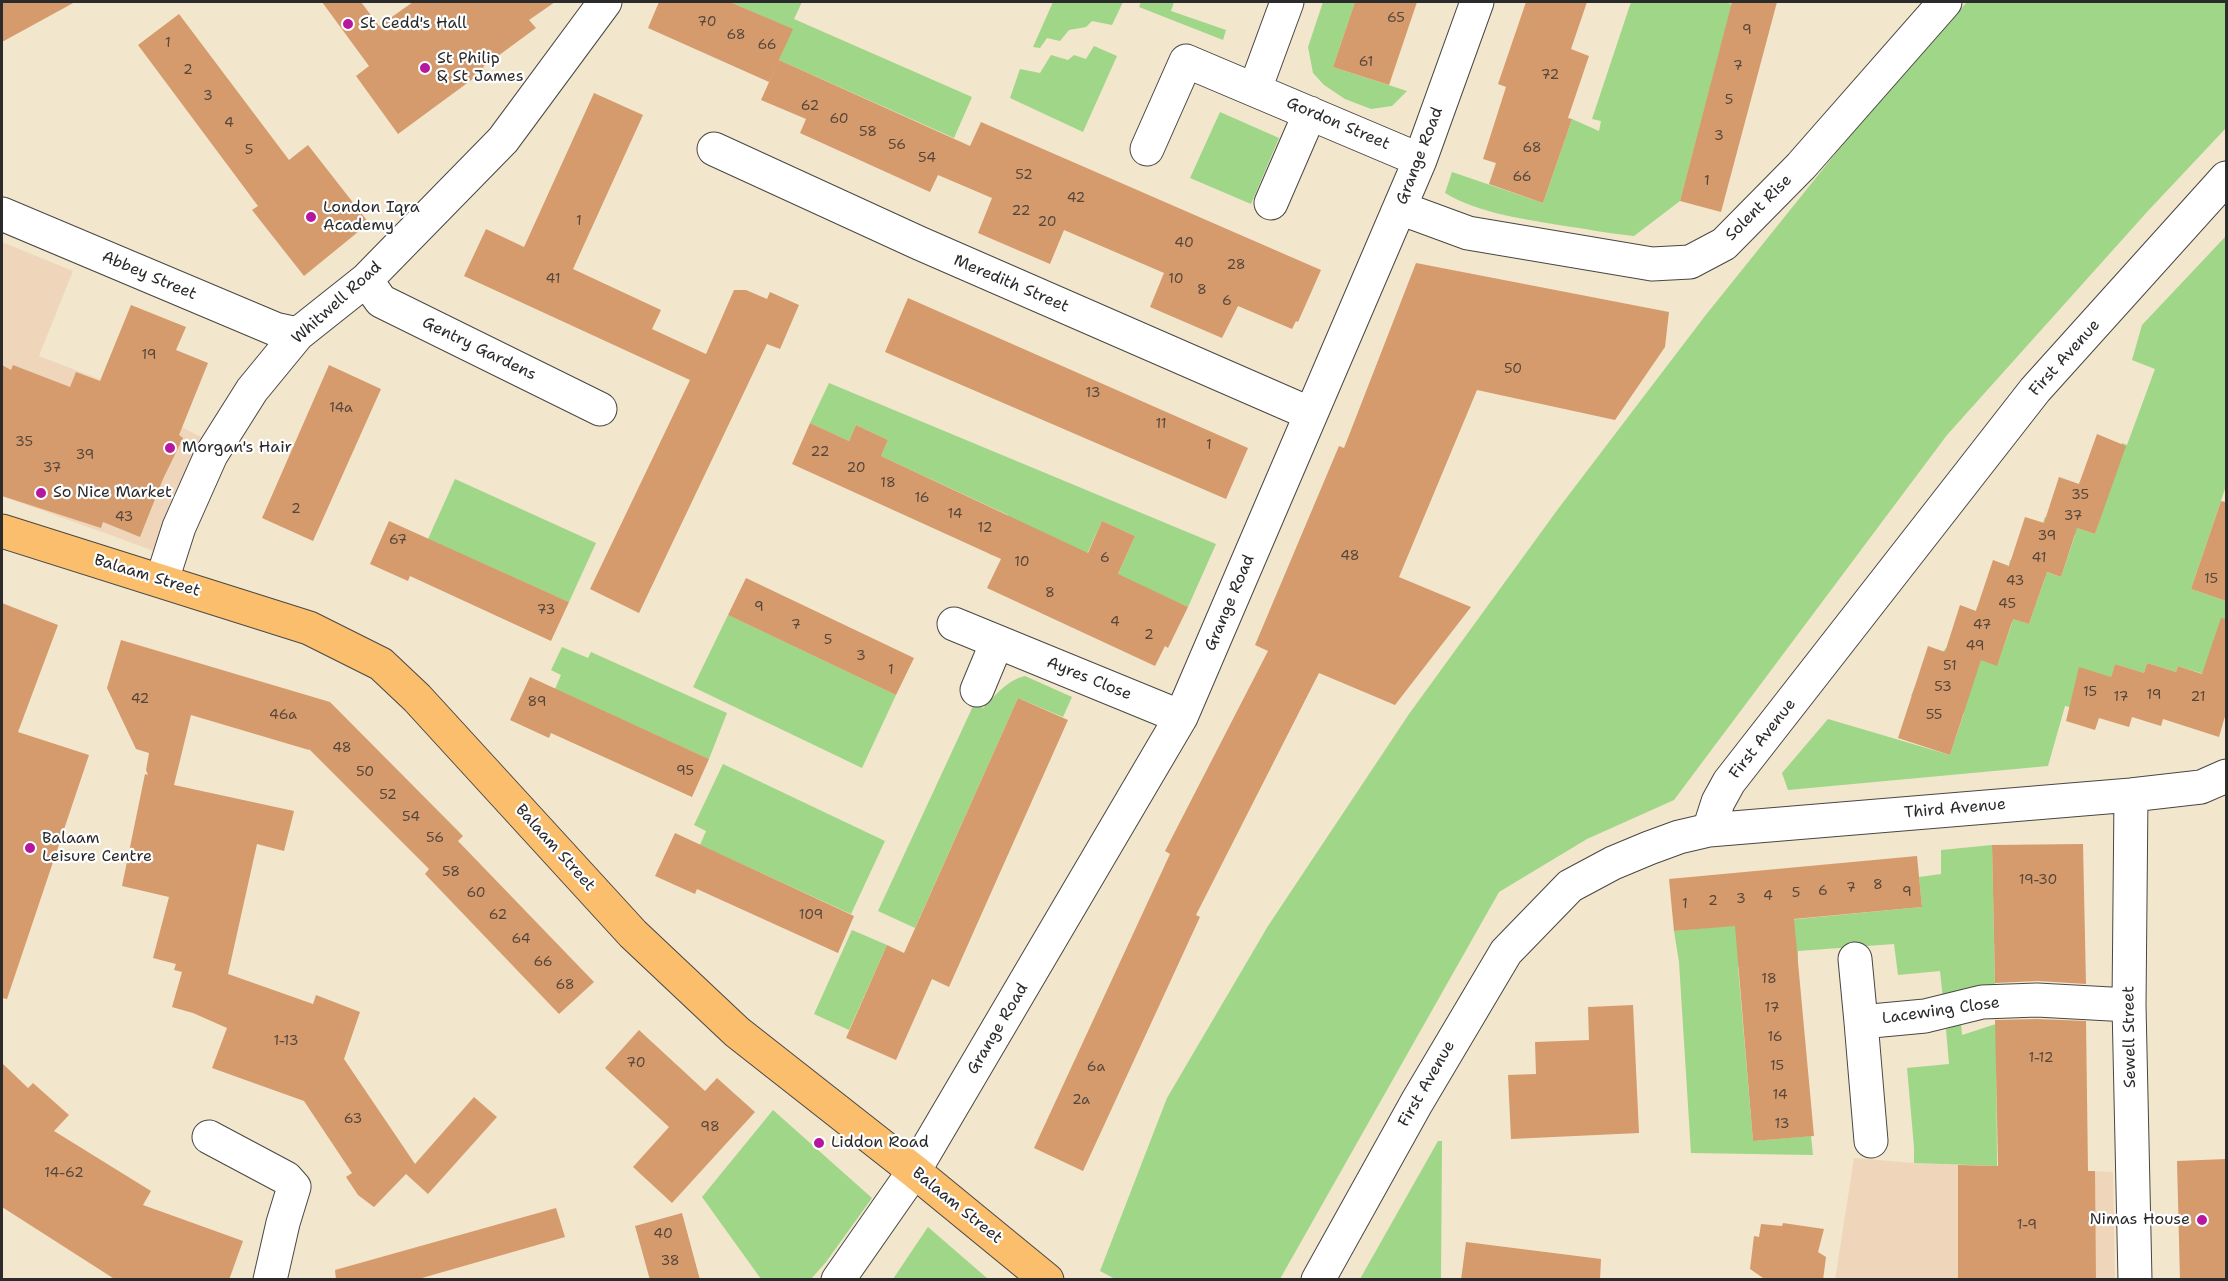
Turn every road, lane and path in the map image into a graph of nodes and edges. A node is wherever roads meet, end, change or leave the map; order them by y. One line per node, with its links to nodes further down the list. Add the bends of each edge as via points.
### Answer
1 (1287, 2): 5 (street)
2 (1477, 2): 9 (street, Grange Road)
3 (1945, 2): 12 (street, Solent Rise, via 1801,166 1724,244 1690,262 1652,264 1468,233)
4 (600, 3): 14 (street, Whitwell Road, via 503,140)
5 (1255, 89): 6 (street, Gordon Street); 8 (street, Gordon Street, via 1186,61)
6 (1310, 112): 9 (street, Gordon Street); 11 (street)
7 (714, 149): 17 (street, Meredith Street)
8 (1147, 149)
9 (1420, 160): 12 (street, Grange Road)
10 (2226, 178): 26 (street, First Avenue, via 2035,390 1729,782)
11 (1271, 203)
12 (1400, 208): 17 (street, Grange Road)
13 (2, 214): 15 (street, Abbey Street, via 275,329)
14 (366, 280): 15 (street, Whitwell Road); 16 (street, Gentry Gardens, via 381,301)
15 (298, 334): 19 (street, Whitwell Road, via 252,390 211,455)
16 (600, 409)
17 (1311, 414): 23 (street, Grange Road)
18 (2, 531): 19 (main road, Balaam Street)
19 (162, 580): 32 (main road, Balaam Street, via 309,628 381,664 655,955 737,1032)
20 (954, 624): 21 (street, Ayres Close)
21 (997, 642): 22 (street); 23 (street, Ayres Close)
22 (977, 690)
23 (1181, 717): 32 (street, Grange Road)
24 (2214, 782): 25 (street, Third Avenue)
25 (2131, 795): 26 (street, Third Avenue); 28 (street, Sewell Street)
26 (1709, 830): 36 (street, First Avenue, via 1649,848 1570,886 1506,952 1417,1101)
27 (1855, 959): 29 (street, Lacewing Close)
28 (2129, 1005): 29 (street, Lacewing Close, via 2037,1000 1982,1002 1925,1016); 37 (street, Sewell Street)
29 (1861, 1022): 31 (street, Lacewing Close)
30 (209, 1137): 33 (street, via 286,1178 294,1187)
31 (1871, 1141)
32 (914, 1171): 34 (street); 35 (main road, Balaam Street)
33 (270, 1280)
34 (838, 1280)
35 (1047, 1280)
36 (1318, 1280)
37 (2135, 1280)

